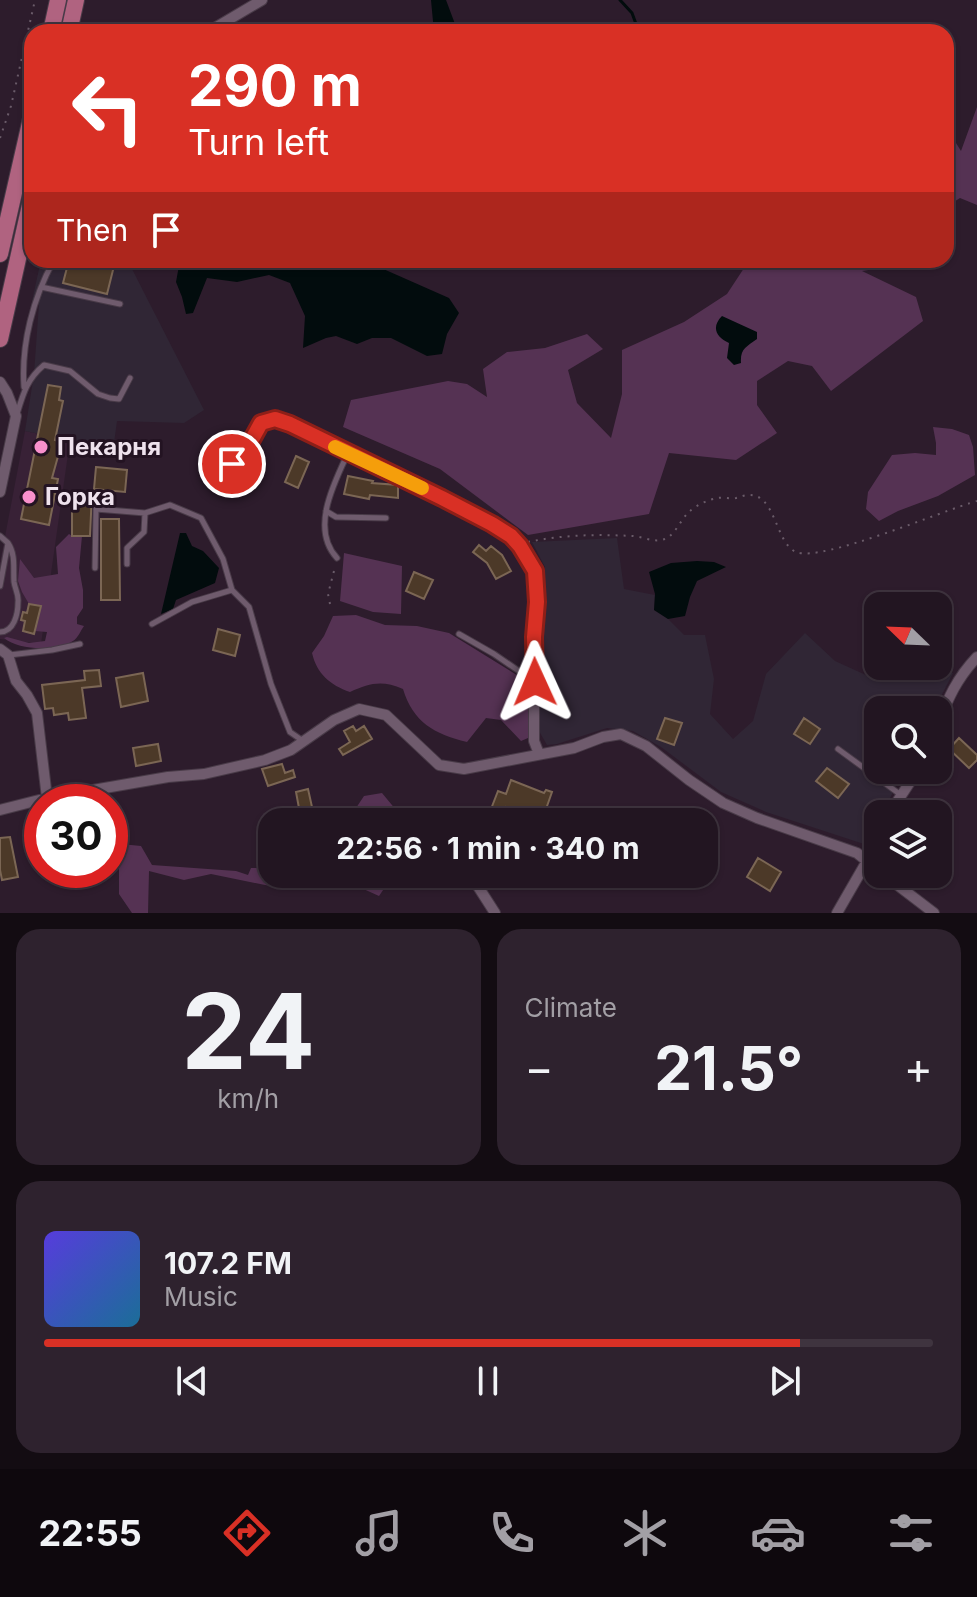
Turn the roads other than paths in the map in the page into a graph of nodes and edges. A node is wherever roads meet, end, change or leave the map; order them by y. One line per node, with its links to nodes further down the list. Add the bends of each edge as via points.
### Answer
1 (58, 0): 4 (highway)
2 (76, 0): 5 (highway)
3 (262, 0): 6 (street)
4 (53, 24)
5 (71, 24)
6 (222, 24)
7 (24, 149): 9 (highway)
8 (24, 232): 13 (highway)
9 (0, 253)
10 (50, 268): 11 (lane)
11 (41, 287): 12 (lane); 16 (lane, via 30,319)
12 (120, 304)
13 (0, 339)
14 (130, 378): 16 (lane, via 119,399 110,398 70,371 44,365)
15 (0, 382): 17 (street)
16 (24, 388): 17 (lane)
17 (16, 416): 21 (street)
18 (317, 437): 19 (street); 20 (lane, via 275,419 261,423)
19 (348, 453): 22 (lane); 38 (street, via 492,524 520,546 535,571)
20 (232, 464)
21 (0, 492)
22 (326, 511): 24 (lane, via 336,517); 27 (lane, via 327,538)
23 (145, 513): 28 (lane, via 144,532 127,548); 29 (lane, via 96,509); 31 (lane, via 170,505 201,518)
24 (386, 518)
25 (0, 536): 26 (lane)
26 (8, 543): 30 (lane); 33 (lane, via 19,599 13,627)
27 (337, 558)
28 (127, 564)
29 (95, 568)
30 (0, 586)
31 (232, 590): 32 (lane, via 192,602); 40 (lane, via 249,607 290,732)
32 (152, 624)
33 (0, 632)
34 (459, 634): 38 (lane)
35 (80, 644): 36 (lane)
36 (4, 652): 43 (street, via 37,713)
37 (977, 657): 39 (street)
38 (535, 682): 42 (street, via 534,741)
39 (950, 696)
40 (303, 741): 42 (street, via 359,709 386,715 439,765 464,769); 44 (street, via 250,764)
41 (838, 749): 46 (lane)
42 (539, 754): 50 (street, via 621,734 646,746 723,803)
43 (45, 784)
44 (128, 784)
45 (909, 784): 46 (street)
46 (902, 795): 47 (street)
47 (899, 800)
48 (24, 804): 49 (street)
49 (0, 810)
50 (864, 859)
51 (864, 866): 55 (street)
52 (479, 888): 54 (street)
53 (901, 888): 56 (street)
54 (495, 913)
55 (837, 913)
56 (934, 913)

